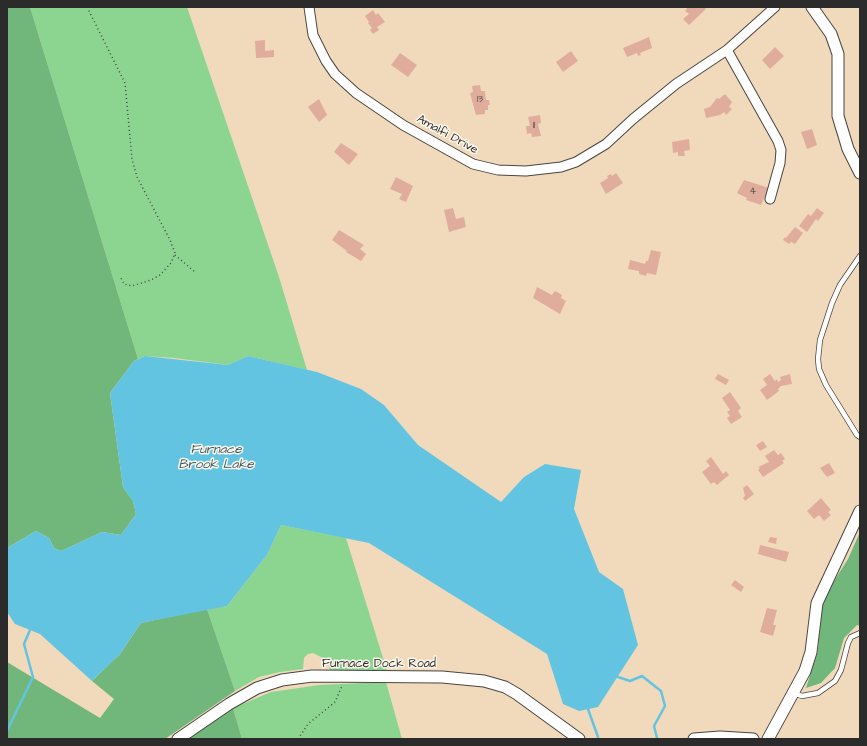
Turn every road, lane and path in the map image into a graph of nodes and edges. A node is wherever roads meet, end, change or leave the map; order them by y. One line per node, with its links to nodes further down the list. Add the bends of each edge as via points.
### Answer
1 (87, 7): 8 (path, via 124,84 136,177 170,240)
2 (309, 7): 5 (street, Amalfi Drive, via 313,35 326,61 335,74 356,93 404,125 473,164 498,170 526,171 561,167 592,153 676,84)
3 (775, 7): 5 (street, Amalfi Drive)
4 (812, 7): 6 (street, via 831,34 838,54 838,116 848,149)
5 (726, 50): 7 (street, via 781,150)
6 (860, 173)
7 (770, 199)
8 (175, 255): 10 (path); 11 (path, via 174,260 160,275 151,280 132,286 124,284)
9 (860, 256): 12 (lane, via 840,285 832,303 820,340 818,360 826,385)
10 (195, 272)
11 (121, 278)
12 (860, 437)
13 (860, 511): 16 (street, via 821,592 814,615 810,656)
14 (860, 633): 16 (lane, via 851,637 835,681 818,693 802,696)
15 (344, 676): 17 (street, Furnace Dock Road, via 304,676 270,683 241,697); 18 (path, via 342,688 335,702 308,724); 19 (street, Furnace Dock Road, via 454,677 492,683 524,698)
16 (793, 693): 22 (street)
17 (178, 739)
18 (298, 739)
19 (579, 739)
20 (694, 739): 21 (street)
21 (753, 739)
22 (768, 739)

